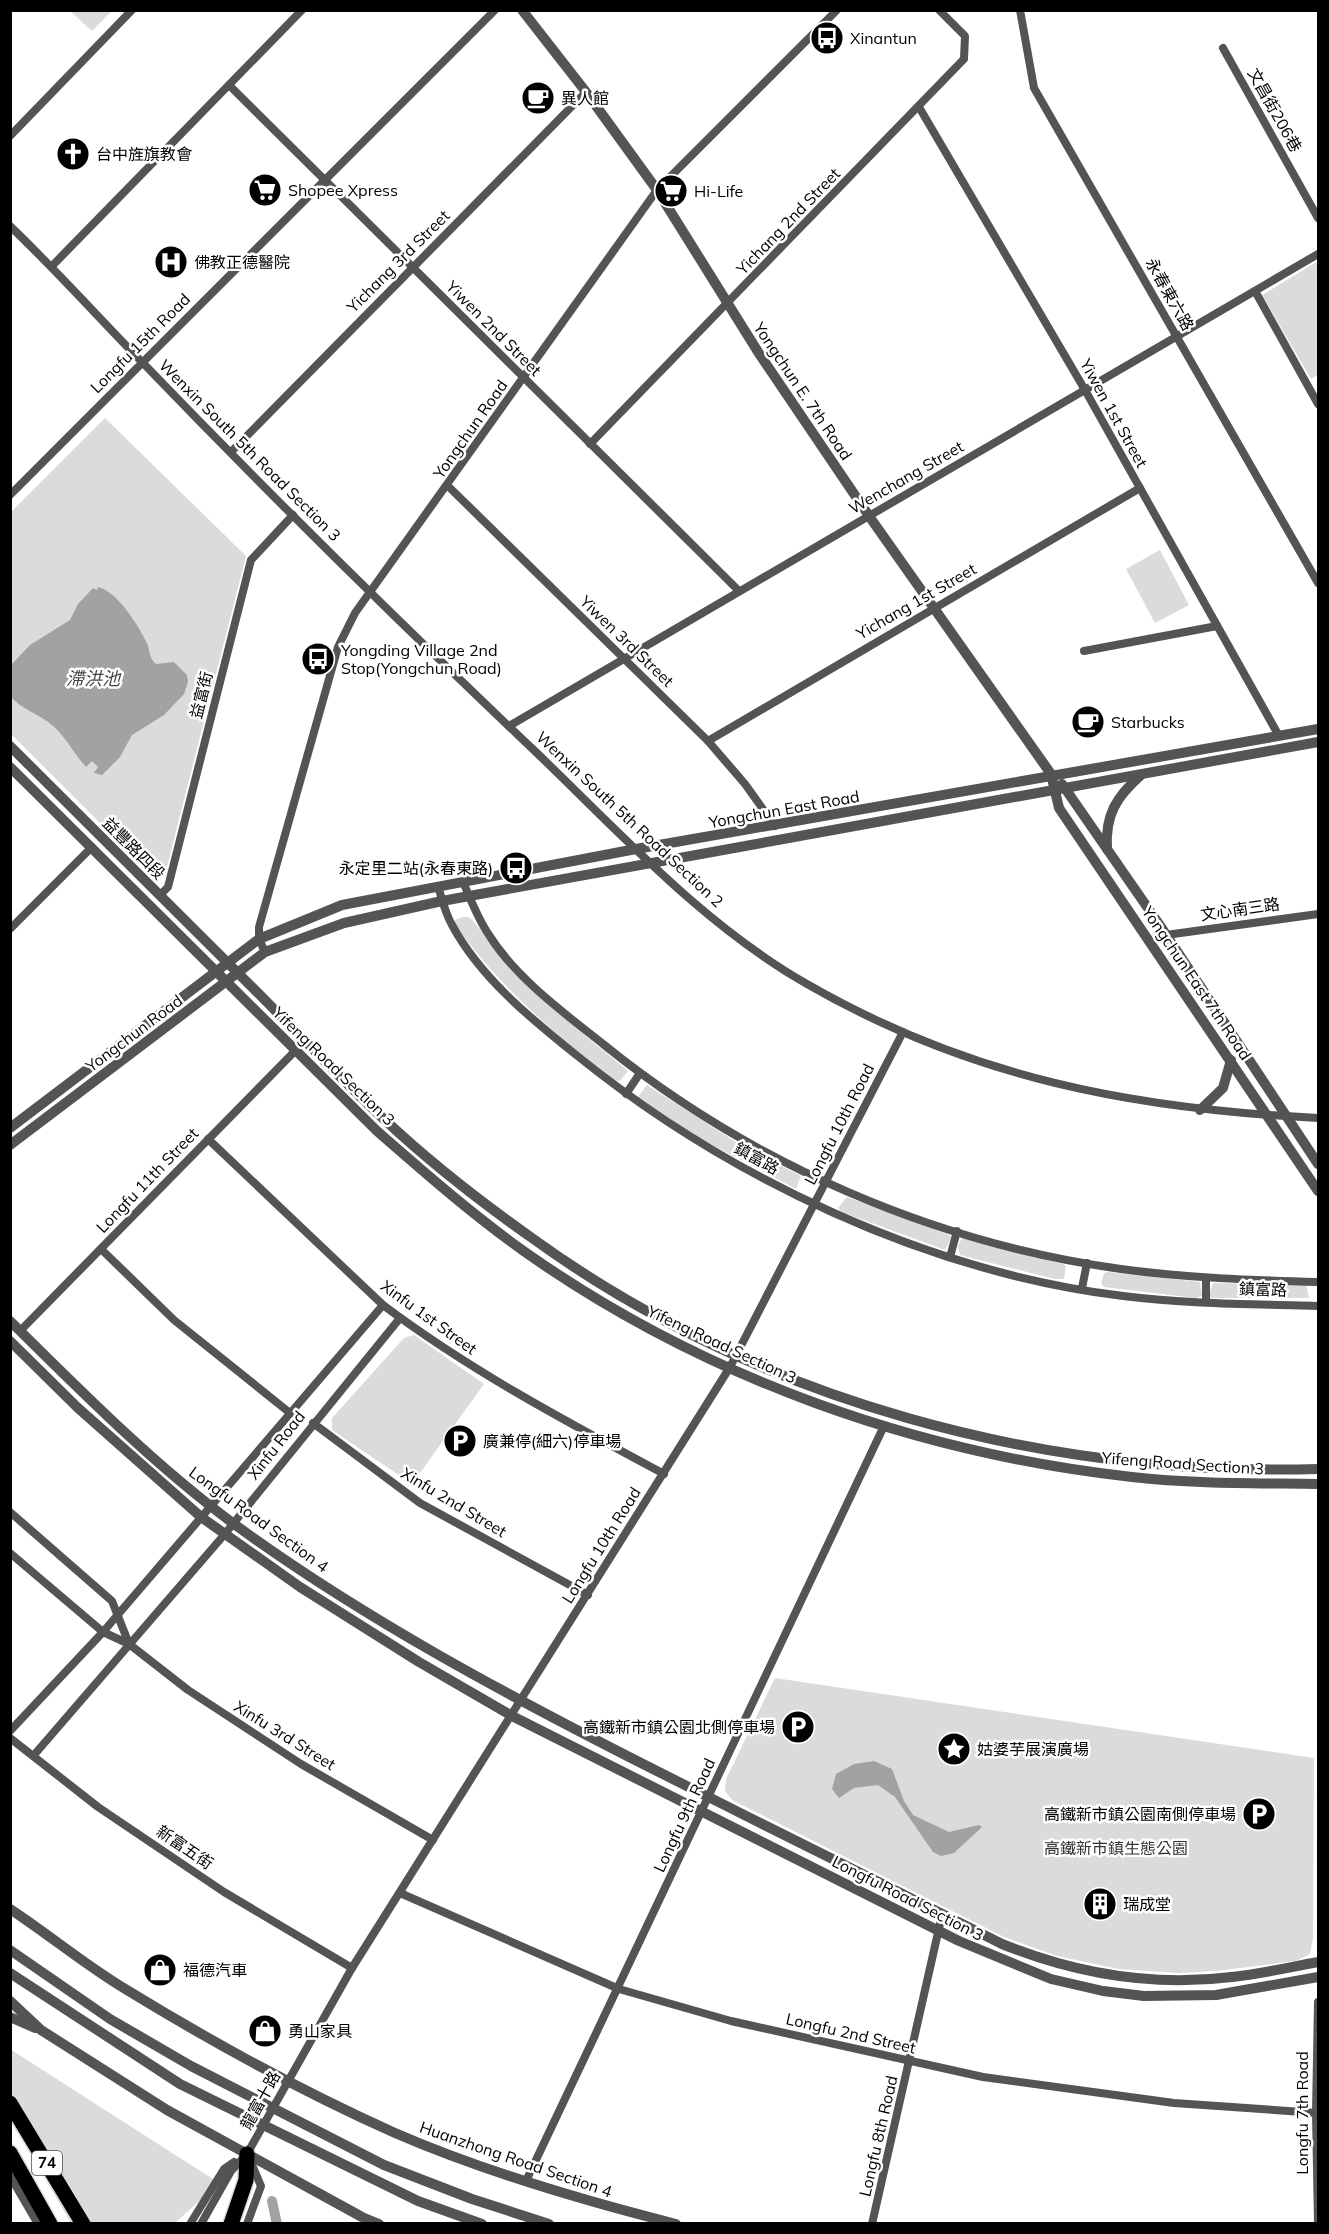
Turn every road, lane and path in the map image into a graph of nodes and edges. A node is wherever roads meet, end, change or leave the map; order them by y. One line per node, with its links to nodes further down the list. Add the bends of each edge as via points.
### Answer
1 (132, 10): 12 (street)
2 (302, 10): 9 (street)
3 (495, 10): 13 (street, Longfu 15th Road)
4 (522, 10): 10 (street, Yongchun E. 7th Road)
5 (837, 10): 14 (street, Yongchun Road)
6 (939, 10): 11 (street, Yichang 2nd Street, via 965,36 964,59)
7 (1020, 10): 22 (street, 永春東六路, via 1034,88)
8 (1223, 48): 15 (street, 文昌街206巷)
9 (228, 85): 13 (street, Yiwen 2nd Street); 18 (street)
10 (586, 92): 14 (street, Yongchun E. 7th Road); 19 (street, Yichang 3rd Street)
11 (919, 107): 21 (street, Yichang 2nd Street); 25 (street, Yiwen 1st Street)
12 (10, 136)
13 (323, 181): 19 (street, Yiwen 2nd Street); 23 (street, Longfu 15th Road)
14 (657, 190): 21 (street, Yongchun E. 7th Road); 24 (street, Yongchun Road)
15 (1318, 218)
16 (10, 226): 18 (street, Wenxin South 5th Road Section 3)
17 (1318, 254): 20 (street, Wenchang Street)
18 (52, 266): 23 (street, Wenxin South 5th Road Section 3)
19 (412, 268): 24 (street, Yiwen 2nd Street); 28 (street, Yichang 3rd Street)
20 (1255, 291): 22 (street, Wenchang Street); 26 (street)
21 (728, 306): 27 (street, Yichang 2nd Street); 33 (street, Yongchun E. 7th Road)
22 (1177, 336): 25 (street, Wenchang Street); 34 (street, 永春東六路)
23 (142, 362): 28 (street, Wenxin South 5th Road Section 3); 31 (street, Longfu 15th Road)
24 (523, 380): 27 (street, Yiwen 2nd Street); 29 (street, Yongchun Road)
25 (1085, 390): 30 (street, Yiwen 1st Street); 33 (street, Wenchang Street)
26 (1318, 404)
27 (590, 444): 36 (street, Yiwen 2nd Street)
28 (231, 452): 32 (street, Wenxin South 5th Road Section 3)
29 (448, 486): 35 (street, Yongchun Road); 40 (street, Yiwen 3rd Street)
30 (1140, 488): 37 (street, Yichang 1st Street); 38 (street, Yiwen 1st Street)
31 (10, 495)
32 (293, 515): 35 (street, Wenxin South 5th Road Section 3); 58 (street, 益富街, via 252,560 168,887)
33 (869, 516): 36 (street, Wenchang Street); 37 (street, Yongchun E. 7th Road)
34 (1318, 584)
35 (370, 590): 41 (street, Wenxin South 5th Road Section 2); 64 (street, Yongchun Road, via 338,647 273,875)
36 (739, 591): 40 (street, Wenchang Street)
37 (933, 608): 44 (street, Yichang 1st Street); 48 (street, Yongchun E. 7th Road)
38 (1217, 626): 39 (street); 43 (street, Yiwen 1st Street)
39 (1084, 651)
40 (623, 659): 41 (street, Wenchang Street); 44 (street, Yiwen 3rd Street)
41 (509, 726): 53 (street, Wenxin South 5th Road Section 2)
42 (1318, 729): 43 (street, Yongchun East Road)
43 (1279, 736): 48 (street, Yongchun East Road)
44 (708, 741): 51 (street, Yiwen 3rd Street)
45 (1318, 742): 49 (street, Yongchun East Road)
46 (10, 746): 58 (street, 益豐路四段)
47 (10, 766): 52 (street, Yifeng Road Section 3)
48 (1051, 774): 50 (street, Yongchun E. 7th Road); 51 (street, Yongchun East Road)
49 (1142, 774): 50 (street, Yongchun East Road); 54 (street, via 1111,809)
50 (1061, 790): 54 (street, Yongchun East 7th Road); 55 (street, Yongchun East Road); 72 (street, Yongchun East 7th Road, via 1059,808)
51 (774, 826): 53 (street, Yongchun East Road)
52 (92, 847): 62 (street); 67 (street, Yifeng Road Section 3)
53 (636, 849): 55 (street, Wenxin South 5th Road Section 2); 56 (street, Yongchun East Road)
54 (1107, 849): 63 (street, Yongchun East 7th Road)
55 (651, 862): 59 (street, Yongchun East Road); 70 (street, Wenxin South 5th Road Section 2, via 734,934 804,983)
56 (463, 882): 57 (street, Yongchun East Road); 59 (street, 鎮富路)
57 (438, 886): 60 (street, 鎮富路); 64 (street, Yongchun East Road, via 342,906)
58 (160, 895): 66 (street, 益豐路四段)
59 (469, 896): 60 (street, Yongchun East Road); 73 (street, 鎮富路, via 477,917 500,951 566,1013)
60 (442, 901): 65 (street, Yongchun East Road, via 344,923); 74 (street, 鎮富路, via 451,925 482,968 543,1029)
61 (1318, 914): 63 (street, 文心南三路)
62 (10, 929)
63 (1166, 935): 77 (street, Yongchun East 7th Road)
64 (259, 939): 65 (street); 66 (street, Yongchun Road)
65 (265, 952): 68 (street, Yongchun Road)
66 (226, 962): 67 (street, Yongchun Road); 68 (street, 益豐路四段)
67 (216, 970): 69 (street, Yifeng Road Section 3); 79 (street, Yongchun Road)
68 (237, 972): 69 (street, Yongchun Road); 100 (street, Yifeng Road Section 3, via 385,1120 497,1212 614,1291)
69 (226, 981): 71 (street, Yifeng Road Section 3); 81 (street, Yongchun Road)
70 (903, 1032): 75 (street, Wenxin South 5th Road Section 2, via 1024,1077 1118,1098); 83 (street, Longfu 10th Road)
71 (296, 1050): 80 (street, Longfu 11th Street); 101 (street, Yifeng Road Section 3, via 377,1131 525,1252 640,1323)
72 (1231, 1060): 75 (street, via 1223,1088); 76 (street, Yongchun East 7th Road)
73 (640, 1073): 74 (street); 83 (street, 鎮富路, via 707,1119)
74 (626, 1094): 85 (street, 鎮富路, via 708,1148)
75 (1200, 1110): 76 (street, Wenxin South 5th Road Section 2)
76 (1268, 1115): 77 (street, Wenxin South 5th Road Section 2); 84 (street, Yongchun East 7th Road)
77 (1287, 1116): 78 (street, Wenxin South 5th Road Section 2); 82 (street, Yongchun East 7th Road)
78 (1318, 1118)
79 (10, 1128)
80 (208, 1139): 87 (street, Longfu 11th Street); 94 (street, Xinfu 1st Street)
81 (10, 1146)
82 (1318, 1164)
83 (826, 1182): 85 (street, Longfu 10th Road); 86 (street, 鎮富路)
84 (1318, 1191)
85 (815, 1205): 88 (street, 鎮富路); 100 (street, Longfu 10th Road)
86 (957, 1232): 88 (street); 89 (street, 鎮富路)
87 (101, 1249): 98 (street, Longfu 11th Street); 102 (street, via 174,1320)
88 (950, 1257): 92 (street, 鎮富路)
89 (1087, 1263): 90 (street, 鎮富路); 92 (street)
90 (1206, 1278): 91 (street, 鎮富路); 93 (street)
91 (1318, 1282)
92 (1082, 1288): 93 (street, 鎮富路, via 1122,1296)
93 (1206, 1302): 95 (street, 鎮富路)
94 (383, 1305): 96 (street, Xinfu 1st Street); 102 (street, Xinfu Road)
95 (1318, 1306)
96 (400, 1318): 103 (street, Xinfu Road); 108 (street, Xinfu 1st Street, via 479,1372)
97 (10, 1321): 98 (street, Longfu Road Section 4)
98 (20, 1331): 110 (street, Longfu Road Section 4, via 160,1464)
99 (10, 1341): 112 (street, Longfu Road Section 4, via 78,1408)
100 (736, 1354): 101 (street, Longfu 10th Road); 105 (street, Yifeng Road Section 3, via 866,1406)
101 (730, 1367): 104 (street, Yifeng Road Section 3); 108 (street, Longfu 10th Road)
102 (290, 1413): 110 (street, Xinfu Road)
103 (313, 1423): 113 (street, Xinfu Road); 116 (street, Xinfu 2nd Street, via 420,1503)
104 (883, 1428): 106 (street, Yifeng Road Section 3, via 970,1451); 125 (street, Longfu 9th Road)
105 (1048, 1450): 106 (street); 107 (street, Yifeng Road Section 3, via 1161,1466)
106 (1046, 1465): 109 (street, Yifeng Road Section 3, via 1166,1480)
107 (1318, 1469)
108 (664, 1474): 116 (street, Longfu 10th Road)
109 (1318, 1484)
110 (210, 1505): 112 (street, Xinfu Road); 113 (street, Longfu Road Section 4)
111 (10, 1512): 117 (street, via 112,1601)
112 (201, 1516): 114 (street, Longfu Road Section 4); 117 (street, Xinfu Road)
113 (234, 1523): 114 (street, Xinfu Road); 120 (street, Longfu Road Section 4, via 331,1589)
114 (224, 1535): 119 (street, Xinfu Road); 121 (street, Longfu Road Section 4, via 419,1662)
115 (10, 1553): 118 (street)
116 (588, 1595): 120 (street, Longfu 10th Road)
117 (116, 1615): 118 (street, Xinfu Road); 119 (street)
118 (103, 1632): 119 (street); 122 (street, Xinfu Road)
119 (129, 1644): 124 (street, Xinfu Road); 127 (street, Xinfu 3rd Street, via 188,1690 301,1764)
120 (520, 1701): 121 (street, Longfu 10th Road); 125 (street, Longfu Road Section 3)
121 (512, 1716): 126 (street, Longfu Road Section 3); 127 (street, Longfu 10th Road)
122 (10, 1731)
123 (10, 1738): 124 (street, 新富五街)
124 (34, 1755): 134 (street, 新富五街, via 98,1807 224,1892)
125 (709, 1797): 126 (street, Longfu 9th Road); 130 (street, Longfu Road Section 3)
126 (702, 1811): 131 (street, Longfu Road Section 3); 137 (street, Longfu 9th Road)
127 (433, 1840): 128 (street, Longfu 10th Road)
128 (400, 1893): 134 (street, Longfu 10th Road); 137 (street, Longfu 2nd Street)
129 (10, 1909): 143 (street, Huanzhong Road Section 4, via 120,1986)
130 (942, 1915): 131 (street, Longfu 8th Road); 133 (street, Longfu Road Section 3, via 1032,1956 1117,1977 1195,1981)
131 (938, 1930): 136 (street, Longfu Road Section 3, via 1035,1974 1133,1995 1216,1995); 142 (street, Longfu 8th Road)
132 (10, 1950): 145 (street, via 110,2019 191,2066)
133 (1318, 1962)
134 (352, 1968): 143 (street, 龍富十路)
135 (10, 1973): 147 (street, via 180,2084)
136 (1318, 1977)
137 (619, 1989): 142 (street, Longfu 2nd Street, via 731,2021); 151 (street, Longfu 9th Road)
138 (10, 2001): 141 (street)
139 (1318, 2002): 146 (street, Longfu 7th Road)
140 (10, 2017): 141 (street)
141 (41, 2030): 149 (street, via 167,2110)
142 (910, 2063): 146 (street, Longfu 2nd Street, via 983,2078 1174,2103); 163 (street, Longfu 8th Road)
143 (286, 2082): 145 (street, 龍富十路); 151 (street, Huanzhong Road Section 4, via 396,2134)
144 (10, 2103): 154 (highway, 74)
145 (272, 2106): 147 (street, 龍富十路); 161 (street, via 384,2165)
146 (1317, 2113): 164 (street, Longfu 7th Road)
147 (262, 2126): 149 (street, 龍富十路); 160 (street, via 418,2201)
148 (10, 2153): 153 (highway, 74)
149 (247, 2154): 155 (street, via 224,2169); 156 (street, via 231,2171); 157 (highway, via 246,2180); 158 (street, via 261,2186); 159 (street)
150 (10, 2176): 152 (street)
151 (526, 2181): 162 (street, Huanzhong Road Section 4)
152 (38, 2223)
153 (50, 2223)
154 (83, 2223)
155 (190, 2223)
156 (201, 2223)
157 (231, 2223)
158 (247, 2223)
159 (379, 2223)
160 (482, 2223)
161 (549, 2223)
162 (676, 2223)
163 (872, 2223)
164 (1318, 2223)

